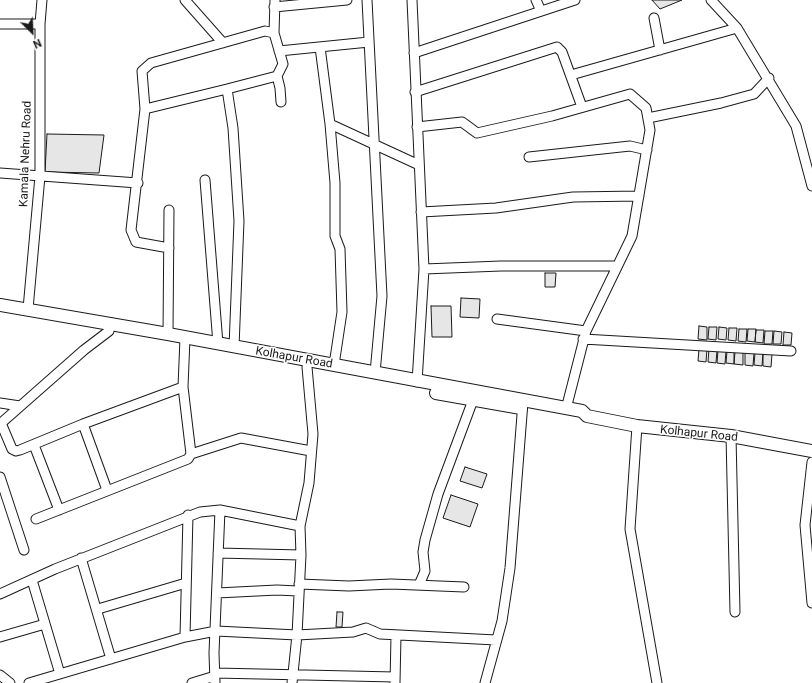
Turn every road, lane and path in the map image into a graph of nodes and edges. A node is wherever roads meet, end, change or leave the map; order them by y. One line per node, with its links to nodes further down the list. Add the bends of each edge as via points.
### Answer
1 (42, 0): 14 (street, Kamala Nehru Road)
2 (185, 0): 18 (street)
3 (347, 0): 9 (street)
4 (367, 0): 17 (street)
5 (412, 0): 22 (street)
6 (536, 0): 11 (street)
7 (575, 0): 11 (street)
8 (711, 0): 15 (street)
9 (320, 1): 10 (street)
10 (274, 4): 16 (street)
11 (541, 11): 22 (street)
12 (654, 18): 21 (street)
13 (0, 24): 14 (street)
14 (40, 24): 39 (street, Kamala Nehru Road)
15 (737, 28): 21 (street); 25 (street)
16 (274, 33): 18 (street, via 265,31); 20 (street)
17 (369, 42): 19 (street); 34 (street)
18 (223, 43): 30 (street, via 151,63 142,71)
19 (320, 47): 20 (street); 32 (street)
20 (279, 50): 24 (street, via 283,64)
21 (660, 50): 23 (street)
22 (414, 53): 27 (street)
23 (570, 75): 27 (street, via 562,52 557,47); 29 (street)
24 (277, 76): 26 (street); 28 (street)
25 (769, 78): 31 (street, via 754,94); 42 (street, via 796,126)
26 (227, 89): 30 (street); 58 (street, via 233,128 239,221)
27 (415, 92): 33 (street)
28 (281, 102)
29 (582, 107): 31 (street, via 630,94 646,108); 33 (street, via 477,133 462,122)
30 (145, 109): 41 (street)
31 (648, 118): 35 (street, via 650,130)
32 (330, 124): 34 (street); 60 (street, via 335,183 335,236 340,249 342,312)
33 (417, 127): 37 (street)
34 (374, 144): 37 (street); 62 (street, via 382,296)
35 (647, 150): 36 (street, via 630,146); 43 (street)
36 (529, 157)
37 (419, 165): 45 (street)
38 (0, 173): 39 (street)
39 (40, 176): 41 (street); 50 (street, Kamala Nehru Road)
40 (205, 180): 57 (street)
41 (138, 183): 46 (street, via 131,230 136,242)
42 (812, 186)
43 (639, 196): 45 (street, via 572,197 496,208); 47 (street, via 632,236)
44 (169, 210): 46 (street)
45 (421, 212): 48 (street)
46 (169, 248): 54 (street)
47 (617, 266): 48 (street); 55 (street)
48 (424, 269): 63 (street)
49 (0, 305): 50 (main road, Kolhapur Road)
50 (28, 309): 54 (main road, Kolhapur Road)
51 (0, 312): 53 (main road, Kolhapur Road)
52 (497, 319): 55 (street)
53 (109, 331): 56 (main road, Kolhapur Road); 68 (street)
54 (168, 334): 56 (main road, Kolhapur Road)
55 (584, 335): 59 (street); 69 (street)
56 (186, 342): 57 (main road, Kolhapur Road); 61 (main road, Kolhapur Road); 64 (street)
57 (218, 344): 58 (main road, Kolhapur Road)
58 (234, 347): 60 (main road, Kolhapur Road)
59 (791, 352)
60 (334, 365): 62 (main road, Kolhapur Road)
61 (307, 367): 65 (main road, Kolhapur Road); 76 (street, via 313,434)
62 (375, 373): 63 (main road, Kolhapur Road)
63 (417, 382): 67 (main road, Kolhapur Road)
64 (183, 387): 72 (street); 78 (street)
65 (473, 400): 67 (main road, Kolhapur Road); 93 (street, via 438,494 425,540 425,571)
66 (0, 403): 68 (street)
67 (522, 404): 69 (main road, Kolhapur Road); 70 (main road, Kolhapur Road, via 580,418); 107 (street, via 510,568 502,621)
68 (20, 406): 71 (street)
69 (566, 409): 70 (main road, Kolhapur Road, via 582,411)
70 (587, 416): 73 (main road, Kolhapur Road)
71 (1, 423): 75 (street, via 12,449 20,450)
72 (83, 424): 75 (street); 81 (street)
73 (637, 426): 74 (main road, Kolhapur Road); 119 (street, via 630,529)
74 (731, 436): 77 (main road, Kolhapur Road); 100 (street)
75 (34, 445): 82 (street)
76 (312, 451): 78 (street, via 241,438); 86 (street, via 309,483)
77 (812, 451)
78 (191, 454): 81 (street, via 188,459)
79 (812, 462): 98 (street, via 805,525)
80 (0, 477): 87 (street)
81 (107, 490): 82 (street)
82 (59, 510): 85 (street)
83 (220, 510): 84 (street, via 209,510); 86 (street); 88 (street)
84 (188, 516): 90 (street); 92 (street)
85 (36, 519)
86 (300, 526): 89 (street)
87 (24, 550)
88 (218, 552): 89 (street); 96 (street)
89 (301, 555): 94 (street)
90 (81, 558): 91 (street); 99 (street)
91 (32, 580): 97 (street); 101 (street)
92 (186, 583): 99 (street); 106 (street)
93 (419, 585): 94 (street); 95 (street)
94 (299, 588): 96 (street); 103 (street)
95 (464, 588)
96 (217, 593): 102 (street)
97 (0, 594)
98 (812, 603)
99 (98, 609): 108 (street)
100 (735, 612)
101 (45, 624): 105 (street); 109 (street)
102 (216, 631): 103 (street); 106 (street); 111 (street)
103 (297, 635): 104 (street, via 353,632 366,628 380,634); 112 (street)
104 (396, 635): 107 (street); 114 (street)
105 (0, 637)
106 (185, 638): 108 (street)
107 (496, 640): 118 (street)
108 (111, 659): 109 (street)
109 (60, 674): 116 (street)
110 (0, 675): 115 (street)
111 (215, 677): 112 (street); 117 (street)
112 (293, 679): 113 (street)
113 (357, 680): 114 (street)
114 (395, 680)
115 (10, 683)
116 (29, 683)
117 (192, 683)
118 (485, 683)
119 (657, 683)

